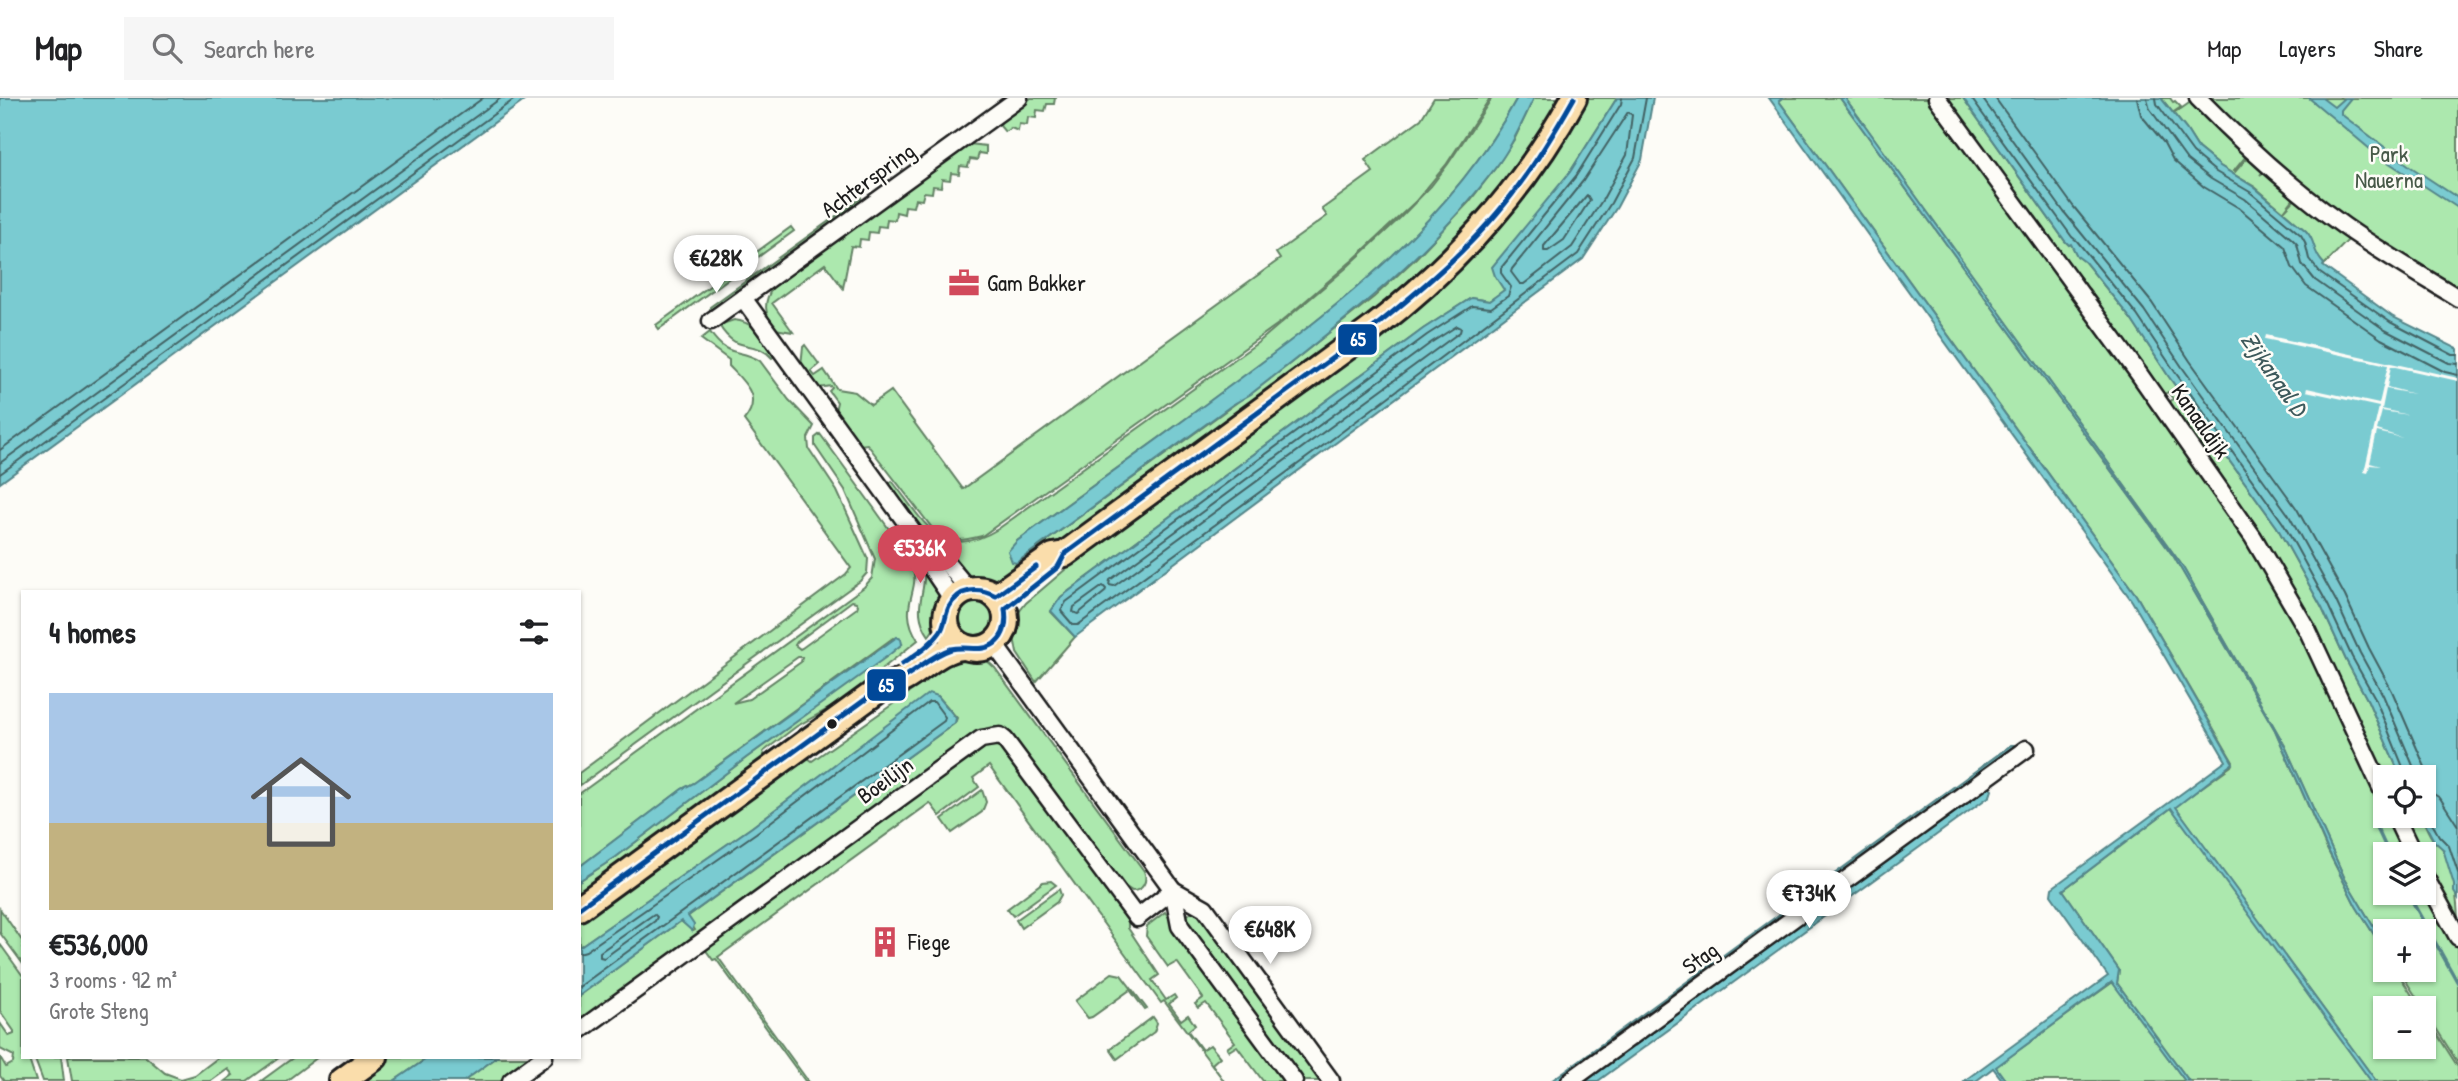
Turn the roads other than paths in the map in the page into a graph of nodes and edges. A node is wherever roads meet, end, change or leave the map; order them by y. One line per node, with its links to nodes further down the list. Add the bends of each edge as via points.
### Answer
1 (1019, 98): 5 (street, Achterspring)
2 (1574, 98): 8 (main road, via 1518,187 1421,290 1065,554 1058,567)
3 (1937, 98): 14 (street, Kanaaldijk, via 2253,537 2308,631)
4 (2198, 98): 6 (street, via 2343,225)
5 (743, 298): 7 (street, Achterspring); 9 (street, via 927,551 944,560)
6 (2458, 298)
7 (711, 321)
8 (1000, 602): 9 (main road, via 983,590); 10 (main road, via 1007,617 1004,632)
9 (956, 603): 11 (main road, via 952,638); 12 (main road, via 934,639 890,674)
10 (994, 644): 11 (main road, via 979,650); 15 (street)
11 (963, 647): 12 (main road, via 949,649 895,684)
12 (884, 686): 17 (main road)
13 (2026, 748): 26 (street, Stag)
14 (2373, 770)
15 (1173, 890): 19 (street, Boeilijn, via 1137,918 1005,740 1000,736 981,739); 24 (street, via 1180,926); 25 (street, via 1205,908)
16 (2436, 897): 18 (street)
17 (581, 907)
18 (2458, 937)
19 (581, 1030)
20 (372, 1059): 22 (main road)
21 (541, 1059): 23 (street)
22 (342, 1081)
23 (511, 1081)
24 (1294, 1081)
25 (1331, 1081)
26 (1570, 1081)

